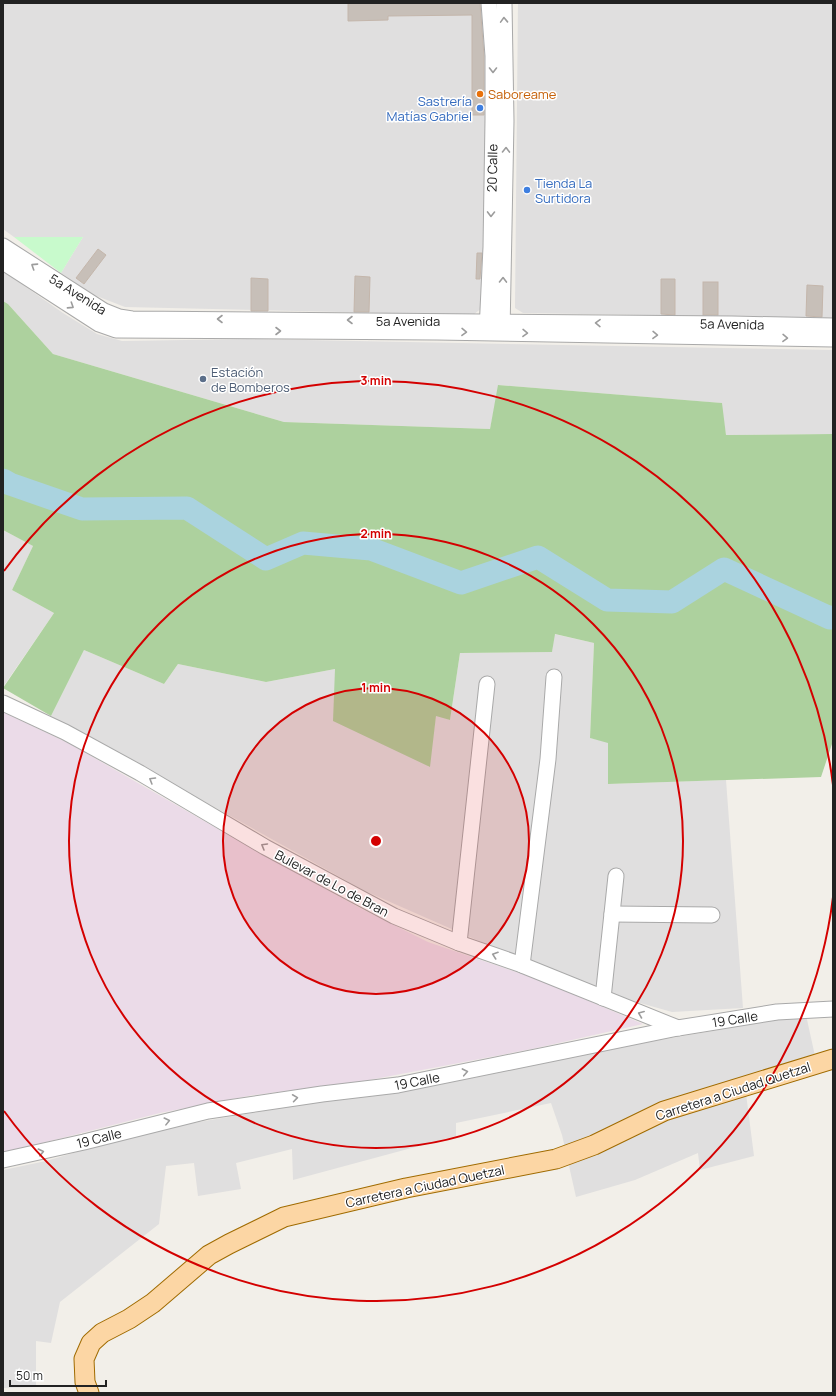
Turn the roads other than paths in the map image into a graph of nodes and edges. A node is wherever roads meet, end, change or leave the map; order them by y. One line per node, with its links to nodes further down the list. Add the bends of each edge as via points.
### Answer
1 (489, 3): 7 (street, 20 Calle, one-way to 7, via 493,56 493,113)
2 (504, 3): 8 (street, 20 Calle, one-way to 2, via 506,121)
3 (3, 246): 5 (street, 5a Avenida, one-way to 3, via 119,317 104,311)
4 (3, 262): 5 (street, 5a Avenida, one-way to 5, via 107,328 116,330)
5 (252, 325): 7 (street, 5a Avenida)
6 (833, 326): 8 (street, 5a Avenida, one-way to 8, via 740,324)
7 (487, 327): 8 (street, 5a Avenida)
8 (502, 327): 9 (street, 5a Avenida, one-way to 9)
9 (833, 339)
10 (554, 677): 17 (street, via 548,758)
11 (487, 684): 16 (street)
12 (3, 703): 16 (street, Bulevar de Lo de Bran, one-way to 12, via 388,913 265,847 65,732)
13 (616, 876): 14 (street)
14 (612, 914): 15 (street); 18 (street)
15 (712, 915)
16 (459, 943): 17 (street, Bulevar de Lo de Bran, one-way to 16)
17 (522, 965): 18 (street, Bulevar de Lo de Bran)
18 (603, 998): 20 (street, Bulevar de Lo de Bran, one-way to 18)
19 (833, 1008): 20 (street, 19 Calle, via 777,1012)
20 (678, 1028): 22 (street, 19 Calle, one-way to 20, via 208,1111 398,1085)
21 (833, 1059): 23 (main road, Carretera a Ciudad Quetzal, via 664,1111 594,1145 556,1159 406,1188 277,1220 209,1255 153,1303 102,1333 91,1343 84,1359)
22 (3, 1160)
23 (88, 1393)

